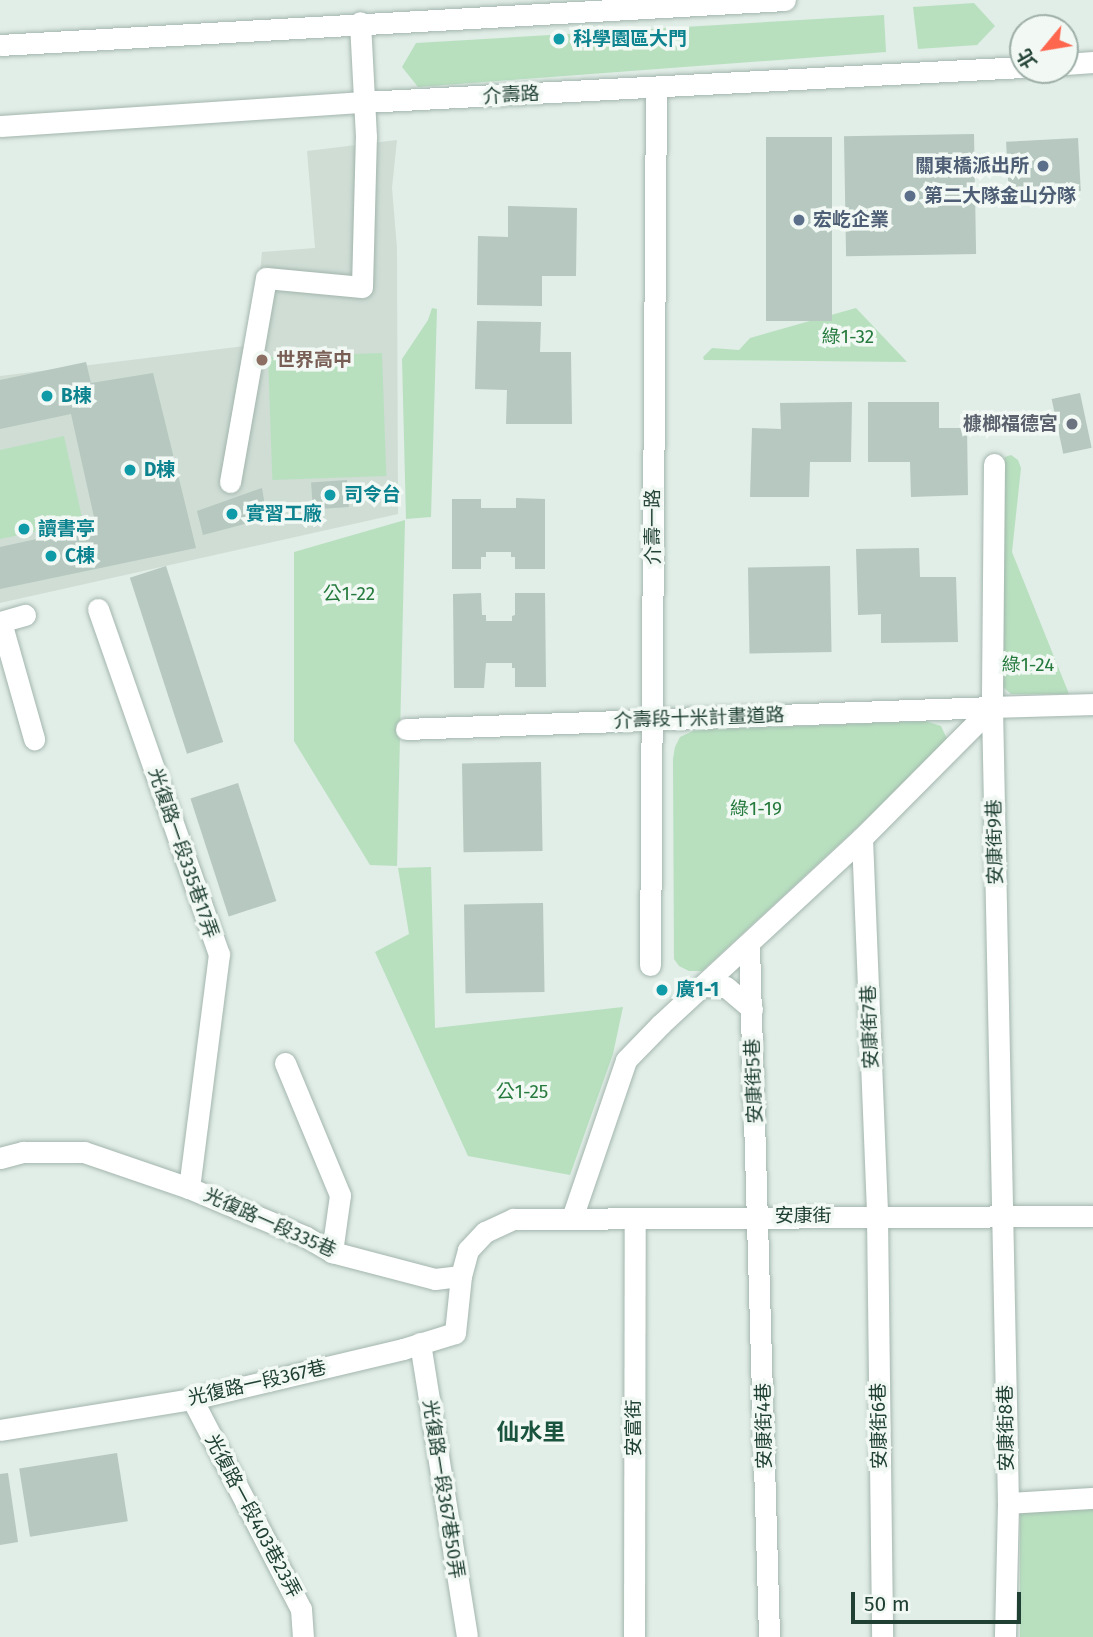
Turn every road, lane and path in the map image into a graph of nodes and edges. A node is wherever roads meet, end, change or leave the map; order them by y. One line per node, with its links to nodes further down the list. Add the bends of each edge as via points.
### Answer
1 (785, 0): 2 (street)
2 (360, 22): 3 (street); 6 (street)
3 (0, 45)
4 (1009, 68): 5 (street, 介壽路)
5 (656, 88): 6 (street, 介壽路); 15 (street, 介壽一路)
6 (364, 102): 7 (street, 介壽路); 9 (street, via 362,287 266,278)
7 (0, 126)
8 (994, 464): 13 (street, 安康街9巷)
9 (230, 482)
10 (98, 609): 25 (street, 光復路一段335巷17弄, via 219,954)
11 (25, 615): 12 (street)
12 (1, 622): 17 (street)
13 (992, 707): 14 (street, 介壽段十米計畫道路); 15 (street, 介壽段十米計畫道路); 18 (street); 31 (street, 安康街9巷)
14 (1091, 709)
15 (652, 719): 16 (street, 介壽段十米計畫道路); 20 (street, 介壽一路)
16 (406, 729)
17 (34, 739)
18 (862, 838): 19 (street); 27 (street, 安康街7巷)
19 (749, 946): 21 (street); 22 (street, 安康街5巷)
20 (650, 965)
21 (704, 986): 22 (street, via 726,987); 29 (street, via 626,1060)
22 (752, 1009): 26 (street, 安康街5巷)
23 (285, 1063): 32 (street, via 340,1195)
24 (0, 1158): 25 (street, 光復路一段335巷, via 23,1152 84,1152)
25 (189, 1188): 32 (street, 光復路一段335巷)
26 (759, 1216): 27 (street, 安康街); 30 (street, 安康街); 42 (street, 安康街4巷)
27 (877, 1216): 31 (street, 安康街); 43 (street, 安康街6巷)
28 (1093, 1216): 31 (street, 安康街)
29 (572, 1218): 30 (street, 安康街); 33 (street, 安康街, via 513,1219 485,1232 468,1250)
30 (635, 1219): 41 (street, 安富街)
31 (1002, 1219): 38 (street, 安康街8巷)
32 (332, 1252): 33 (street, 光復路一段335巷, via 435,1279)
33 (461, 1276): 34 (street, 光復路一段367巷, via 455,1333)
34 (419, 1343): 35 (street, 光復路一段367巷); 39 (street, 光復路一段367巷50弄)
35 (192, 1399): 36 (street, 光復路一段367巷); 40 (street, 光復路一段403巷23弄, via 301,1609)
36 (0, 1430)
37 (1093, 1498): 38 (street)
38 (1008, 1503): 44 (street, 安康街8巷)
39 (467, 1635)
40 (303, 1637)
41 (634, 1637)
42 (769, 1637)
43 (882, 1637)
44 (1005, 1637)

